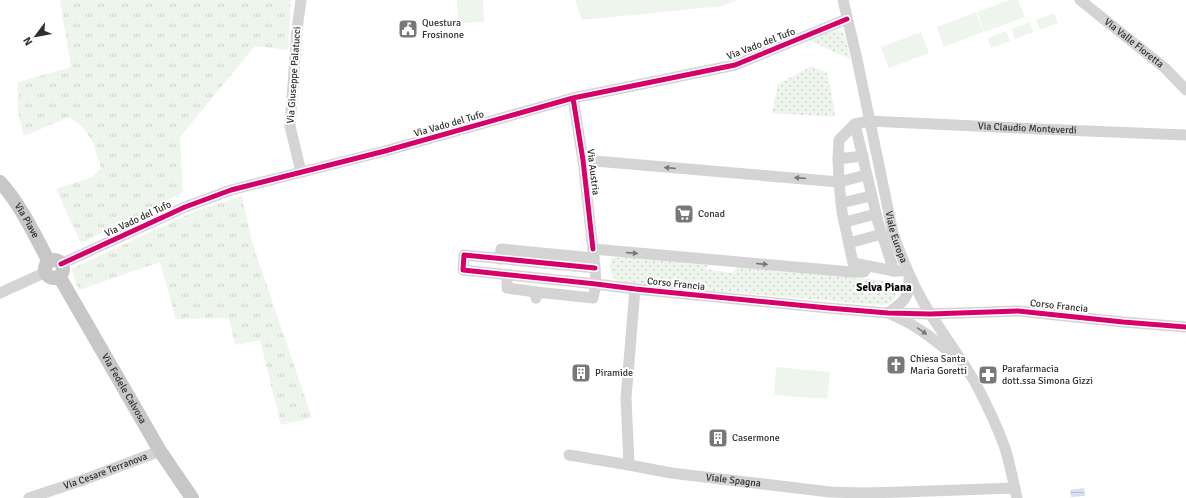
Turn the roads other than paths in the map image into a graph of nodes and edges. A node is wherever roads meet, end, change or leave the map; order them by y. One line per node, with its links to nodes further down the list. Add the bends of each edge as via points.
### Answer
1 (301, 0): 13 (street, Via Giuseppe Palatucci, via 290,126)
2 (843, 0): 4 (street, Viale Europa)
3 (1080, 0): 5 (street, Via Valle Fioretta, via 1165,68)
4 (847, 19): 6 (street, Via Vado del Tufo, via 735,65); 7 (street, Viale Europa)
5 (1186, 90)
6 (573, 98): 12 (street, Via Austria); 13 (street, Via Vado del Tufo)
7 (870, 121): 8 (street, Via Claudio Monteverdi); 9 (street, Via Claudio Monteverdi); 27 (street, Viale Europa, via 893,233)
8 (855, 124): 10 (street); 11 (street, via 839,140)
9 (1186, 135)
10 (863, 156): 11 (street); 14 (street)
11 (838, 159): 16 (street)
12 (583, 160): 16 (street, one-way to 12); 23 (street, Via Austria)
13 (302, 172): 25 (street, Via Vado del Tufo, via 231,190 185,207)
14 (866, 175): 16 (street); 17 (street)
15 (0, 182): 25 (main road, Via Piave, via 18,207)
16 (839, 182): 18 (street)
17 (871, 196): 18 (street); 19 (street)
18 (841, 203): 20 (street)
19 (876, 214): 20 (street); 21 (street)
20 (845, 222): 22 (street)
21 (882, 234): 22 (street); 26 (street)
22 (849, 243): 24 (street, via 854,263)
23 (594, 258): 24 (street, one-way to 24, via 852,272 864,272); 28 (street, Corso Francia, via 500,259 464,255 463,270); 29 (street, Via Austria)
24 (868, 266): 26 (street)
25 (54, 269): 31 (street, Via Vado del Tufo); 36 (main road, Via Fedele Calvosa)
26 (894, 271): 27 (street)
27 (908, 273): 32 (street, via 908,295); 33 (street, Viale Europa)
28 (507, 275): 29 (street, Corso Francia); 29 (street, via 507,288 536,295 593,298)
29 (596, 284): 30 (street, Corso Francia)
30 (635, 289): 32 (street, Corso Francia); 38 (street, via 626,398)
31 (0, 293)
32 (888, 313): 33 (street, Corso Francia); 35 (street, one-way to 35, via 925,333)
33 (930, 314): 34 (street, Corso Francia, via 1018,311); 35 (street, Viale Europa)
34 (1186, 327)
35 (964, 365): 39 (street, Viale Europa, via 997,427)
36 (160, 451): 40 (street, Via Cesare Terranova); 41 (main road, Via Fedele Calvosa)
37 (569, 455): 38 (street, Viale Spagna)
38 (629, 465): 39 (street, Viale Spagna, via 671,473 830,492)
39 (1016, 493)
40 (29, 498)
41 (192, 498)

